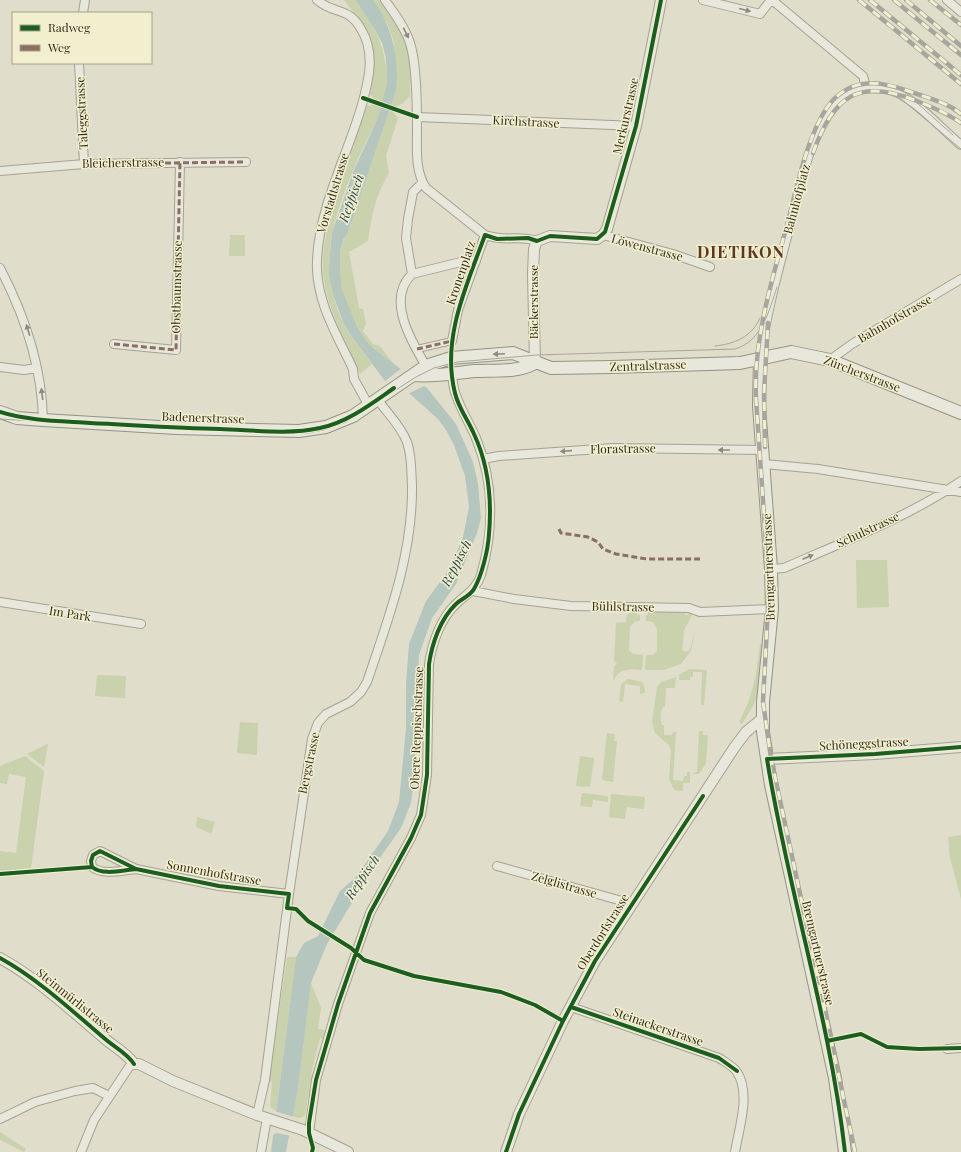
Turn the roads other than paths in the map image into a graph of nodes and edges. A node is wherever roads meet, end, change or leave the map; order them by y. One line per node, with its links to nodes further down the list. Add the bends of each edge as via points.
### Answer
1 (85, 0): 8 (street)
2 (317, 0): 40 (street, Vorstadtstrasse, via 328,8 351,16 362,30 370,51 369,72 364,92 319,234 317,261 319,289 326,310 353,369 354,379)
3 (385, 0): 12 (street, one-way to 12, via 410,43 414,62)
4 (661, 0): 13 (street, Merkurstrasse)
5 (703, 0): 6 (street, one-way to 6, via 760,14)
6 (772, 0): 11 (street, via 863,76)
7 (947, 0): 9 (street)
8 (83, 12)
9 (961, 12)
10 (79, 64): 17 (street, Taleggstrasse)
11 (866, 87): 14 (street, Bahnhofplatz, via 884,87 899,93); 31 (street, Bahnhofplatz, via 842,97 829,111 807,162 769,306)
12 (417, 117): 13 (street, Kirchstrasse); 19 (street, via 418,162)
13 (636, 126): 21 (street, Merkurstrasse, via 607,229)
14 (961, 145)
15 (180, 162): 16 (street, Bleicherstrasse); 17 (street, Bleicherstrasse); 29 (street, Obstbaumstrasse, via 176,350)
16 (246, 162)
17 (84, 164): 18 (street, Bleicherstrasse)
18 (0, 170)
19 (422, 183): 20 (street, via 432,195); 26 (street, via 413,192 408,219 406,238)
20 (485, 235): 22 (street, via 497,240 528,238); 23 (street, Kronenplatz)
21 (603, 235): 22 (street, Löwenstrasse, via 594,239 550,236); 24 (street, Löwenstrasse)
22 (537, 241): 35 (street, Bäckerstrasse, via 534,249 533,274)
23 (476, 261): 26 (street, Kronenplatz, via 465,261); 28 (street, Kronenplatz, via 458,310)
24 (710, 267)
25 (2, 272): 37 (street, one-way to 25, via 24,318)
26 (412, 274): 30 (street, via 403,287 399,300 405,323)
27 (961, 280): 33 (street, Bahnhofstrasse, via 852,344)
28 (452, 341): 30 (street, Kronenplatz)
29 (114, 344)
30 (417, 349): 34 (street)
31 (760, 357): 33 (main road, Zürcherstrasse, via 791,352); 35 (main road, Zentralstrasse, via 720,364 551,368); 46 (main road, Bremgartnerstrasse, via 759,406)
32 (451, 358): 34 (main road, Zentralstrasse); 35 (main road, Zentralstrasse, one-way to 32, via 513,353); 38 (main road)
33 (830, 360): 42 (main road, Zürcherstrasse)
34 (424, 363): 39 (main road, Zentralstrasse)
35 (535, 363): 38 (main road, via 522,369)
36 (0, 367): 37 (street, via 24,370)
37 (37, 368): 45 (street, one-way to 37, via 43,397)
38 (452, 374): 39 (main road); 47 (street, Obere Reppischstrasse, via 455,394 474,433)
39 (414, 375): 40 (main road, Badenerstrasse)
40 (373, 403): 45 (main road, Badenerstrasse, via 334,425 299,431 176,428); 62 (street, Bergstrasse, via 403,433 410,451 411,519 408,544 394,605 367,682 350,702 326,714 318,723 312,739)
41 (0, 412): 43 (main road, Badenerstrasse)
42 (961, 412)
43 (17, 418): 44 (main road, Badenerstrasse); 45 (main road, Badenerstrasse)
44 (0, 420)
45 (43, 420)
46 (763, 450): 47 (street, Florastrasse, one-way to 47, via 613,448); 48 (main road, Bremgartnerstrasse)
47 (483, 459): 53 (street, Obere Reppischstrasse, via 490,493 489,536 480,576)
48 (764, 464): 50 (street, via 818,469); 52 (main road, Bremgartnerstrasse)
49 (961, 481): 50 (street, Schulstrasse)
50 (948, 490): 51 (street); 52 (street, Schulstrasse, one-way to 50, via 784,568 874,528)
51 (961, 492)
52 (771, 569): 55 (main road, Bremgartnerstrasse)
53 (473, 591): 55 (street, Bühlstrasse, via 571,606 689,608 700,612); 73 (street, Obere Reppischstrasse, via 455,605 432,647 429,664 426,788 421,815 370,913 316,1080)
54 (0, 602): 56 (street, Im Park)
55 (772, 609): 57 (main road, Bremgartnerstrasse)
56 (141, 624)
57 (762, 719): 59 (main road, Bremgartnerstrasse); 63 (street, Oberdorfstrasse, via 740,739)
58 (961, 747): 59 (street, Schöneggstrasse)
59 (767, 759): 79 (main road, Bremgartnerstrasse, via 780,830 835,1078)
60 (497, 866): 63 (street, Zelglistrasse, via 622,901)
61 (136, 869): 61 (street, Sonnenhofstrasse, via 100,852 93,855 91,861 92,867 102,872); 62 (street, Sonnenhofstrasse, via 219,886)
62 (289, 894): 70 (street, Bergstrasse, via 265,1080)
63 (630, 906): 65 (street, Oberdorfstrasse, via 595,961)
64 (0, 958): 68 (street, Steinmürlistrasse, via 42,986 114,1047 129,1056)
65 (571, 1007): 77 (street, Oberdorfstrasse, via 518,1114); 78 (street, Steinackerstrasse, via 719,1058 737,1071 743,1091 743,1109)
66 (961, 1048): 67 (street)
67 (946, 1049)
68 (134, 1064): 69 (street, via 129,1066); 70 (street, Steinmürlistrasse, via 140,1064)
69 (109, 1096): 71 (street, via 93,1088 75,1091 35,1102); 74 (street, via 94,1120)
70 (257, 1115): 72 (street, Steinmürlistrasse)
71 (0, 1119)
72 (269, 1119): 73 (street); 75 (street)
73 (309, 1133): 76 (street)
74 (81, 1152)
75 (261, 1152)
76 (348, 1152)
77 (506, 1152)
78 (735, 1152)
79 (845, 1152)

